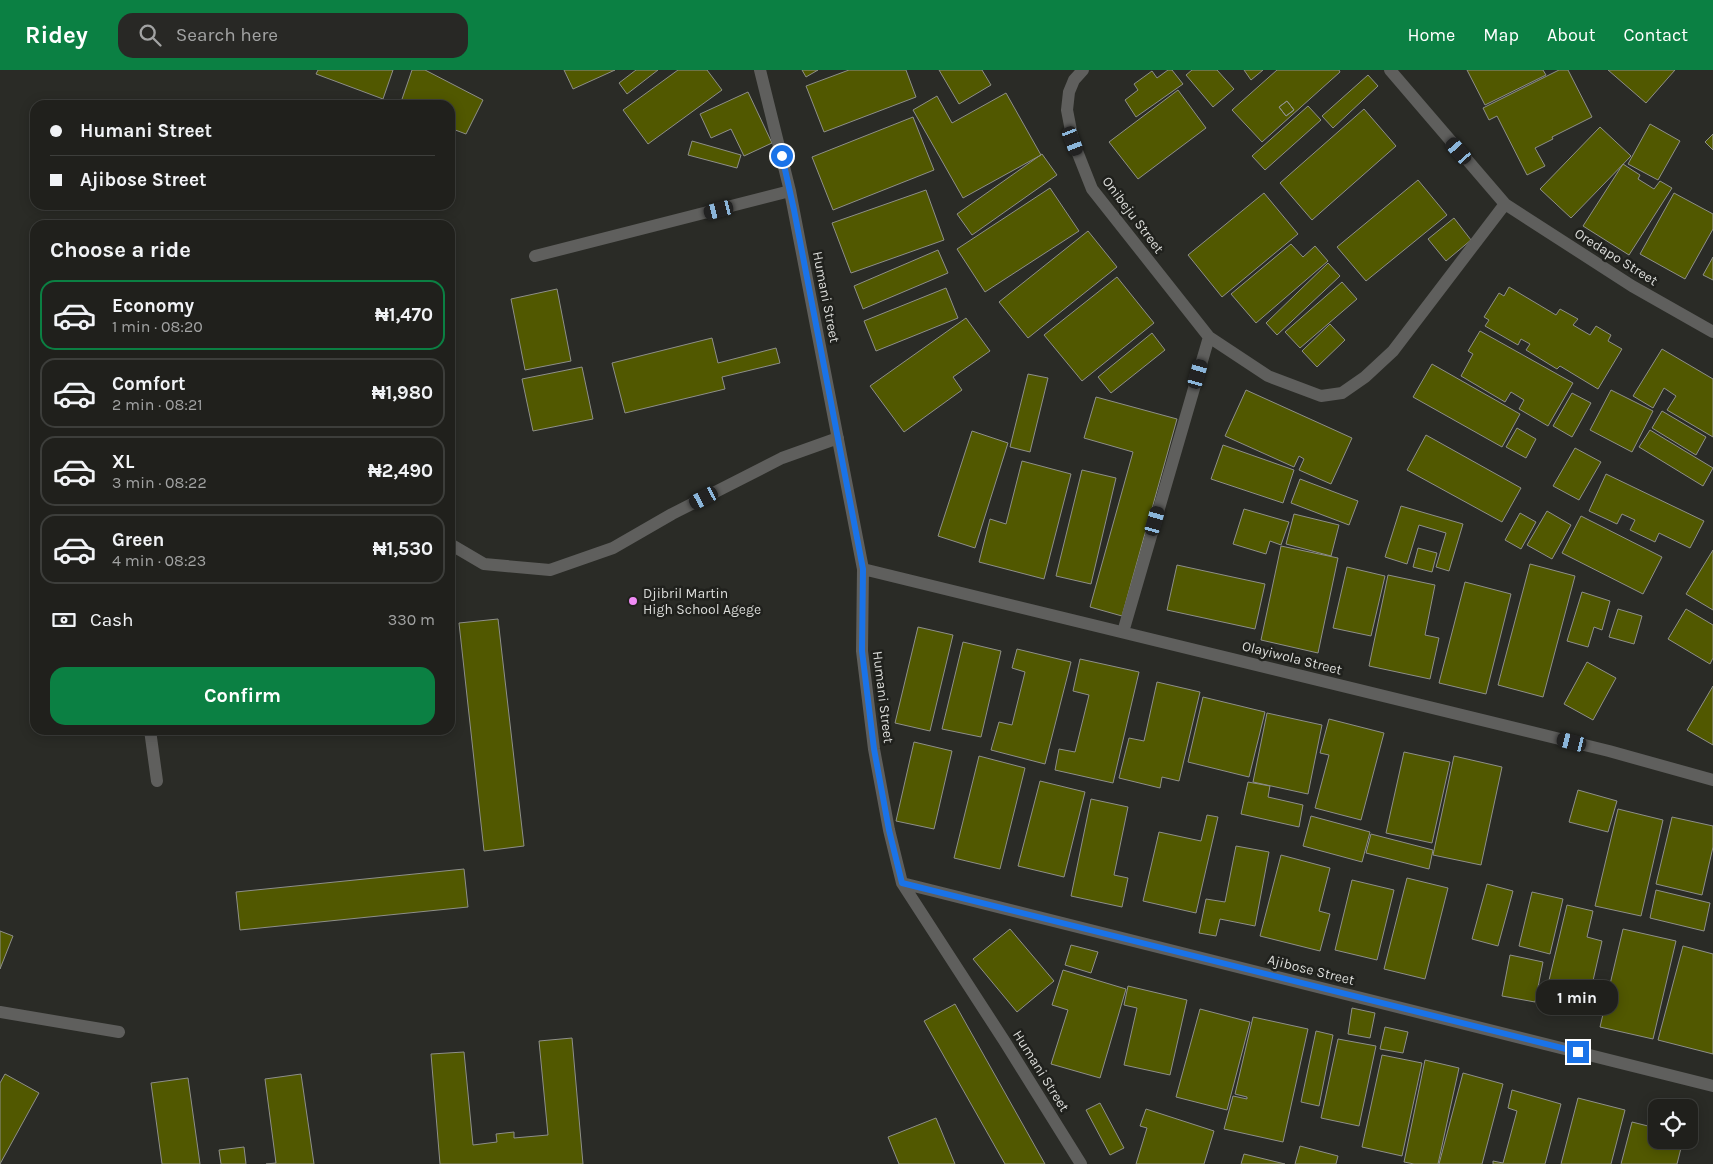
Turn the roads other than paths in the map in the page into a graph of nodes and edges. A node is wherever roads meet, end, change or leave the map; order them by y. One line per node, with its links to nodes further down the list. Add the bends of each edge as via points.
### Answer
1 (760, 70): 4 (street, Humani Street)
2 (1084, 70): 8 (street, Onibeju Street, via 1074,80 1067,110 1073,141 1092,189)
3 (1390, 70): 5 (street, Oredapo Street)
4 (790, 191): 6 (street); 9 (street, Humani Street)
5 (1505, 204): 7 (street, Oredapo Street, via 1632,286); 8 (street, Onibeju Street, via 1393,351 1342,393 1321,396 1268,376)
6 (535, 256)
7 (1713, 332)
8 (1209, 337): 12 (street)
9 (838, 438): 10 (street, via 782,458 613,548 550,570 484,564); 11 (street, Humani Street)
10 (455, 547)
11 (863, 569): 12 (street, Olayiwola Street); 16 (street, Humani Street, via 862,651 874,749)
12 (1123, 632): 14 (street, Olayiwola Street, via 1609,751)
13 (151, 735): 15 (street)
14 (1713, 780)
15 (157, 781)
16 (902, 883): 19 (street, Ajibose Street); 20 (street, Humani Street)
17 (0, 1012): 18 (street)
18 (118, 1032)
19 (1713, 1086)
20 (1081, 1164)

